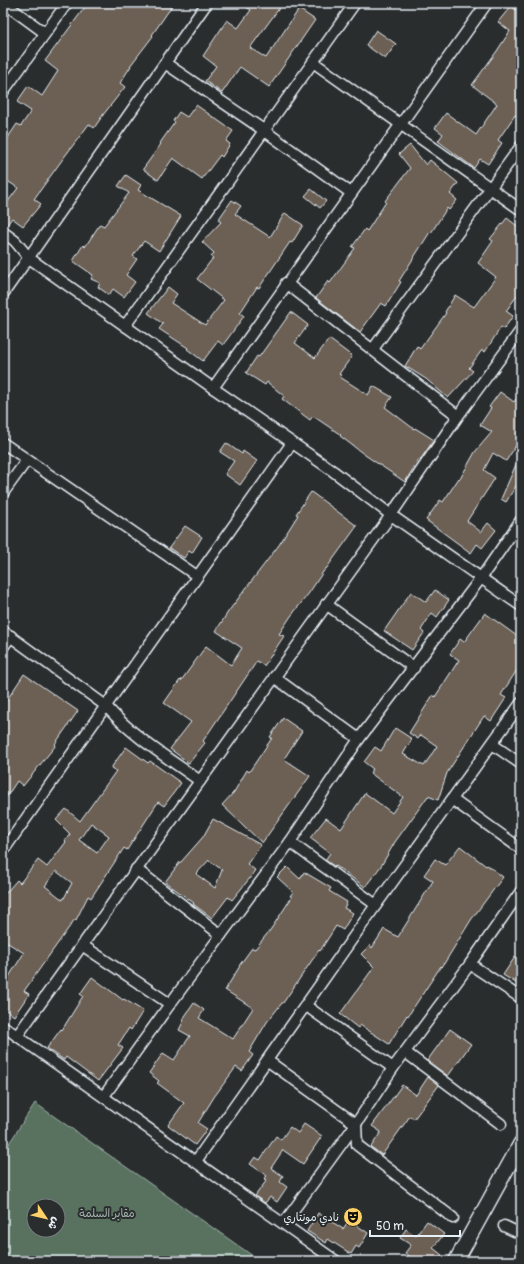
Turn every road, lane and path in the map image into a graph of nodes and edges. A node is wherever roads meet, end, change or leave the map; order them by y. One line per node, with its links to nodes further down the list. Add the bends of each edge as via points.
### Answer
1 (4, 3): 6 (street)
2 (67, 3): 6 (street)
3 (208, 3): 8 (street)
4 (355, 3): 7 (street)
5 (487, 3): 10 (street)
6 (45, 33): 9 (street)
7 (313, 62): 10 (street); 11 (street)
8 (165, 63): 11 (street); 17 (street)
9 (3, 92)
10 (401, 125): 13 (street); 14 (street)
11 (265, 131): 14 (street); 20 (street)
12 (521, 146): 13 (street)
13 (490, 189): 15 (street); 22 (street)
14 (351, 193): 18 (street)
15 (521, 210)
16 (3, 232): 17 (street, via 15,241)
17 (29, 258): 19 (street); 20 (street)
18 (286, 283): 22 (street); 23 (street)
19 (3, 294)
20 (125, 326): 23 (street)
21 (521, 330): 24 (street)
22 (373, 349): 24 (street)
23 (213, 388): 26 (street)
24 (458, 416): 29 (street)
25 (3, 443): 27 (street)
26 (292, 443): 29 (street); 31 (street)
27 (27, 460): 28 (street); 31 (street)
28 (3, 493)
29 (391, 515): 32 (street); 33 (street)
30 (521, 520): 32 (street)
31 (197, 576): 40 (street)
32 (481, 578): 34 (street); 37 (street)
33 (326, 604): 37 (street); 38 (street)
34 (521, 606)
35 (7, 633): 36 (street); 40 (street)
36 (3, 647)
37 (414, 668): 41 (street)
38 (274, 677): 41 (street); 44 (street)
39 (521, 704): 42 (street)
40 (106, 706): 44 (street, via 132,731); 48 (street)
41 (359, 739): 46 (street)
42 (492, 744): 43 (street); 45 (street)
43 (521, 764)
44 (200, 781): 49 (street)
45 (453, 800): 47 (street); 51 (street)
46 (290, 842): 51 (street); 52 (street)
47 (521, 849)
48 (3, 852)
49 (136, 870): 52 (street); 53 (street)
50 (521, 891): 54 (street)
51 (376, 905): 57 (street)
52 (221, 935): 56 (street)
53 (82, 945): 56 (street); 59 (street)
54 (470, 964): 55 (street); 60 (street)
55 (521, 998)
56 (170, 1004): 63 (street)
57 (305, 1006): 61 (street); 62 (street)
58 (3, 1026): 59 (street)
59 (17, 1036): 63 (street)
60 (406, 1052): 62 (street); 65 (street)
61 (268, 1061): 64 (street); 67 (street)
62 (393, 1068): 64 (street)
63 (104, 1096): 67 (street)
64 (356, 1124): 68 (street, via 357,1146); 69 (street)
65 (501, 1124)
66 (521, 1143): 73 (street)
67 (196, 1161): 69 (street)
68 (453, 1218)
69 (284, 1223): 72 (street)
70 (504, 1226): 71 (street)
71 (521, 1234)
72 (336, 1261)
73 (457, 1261)

